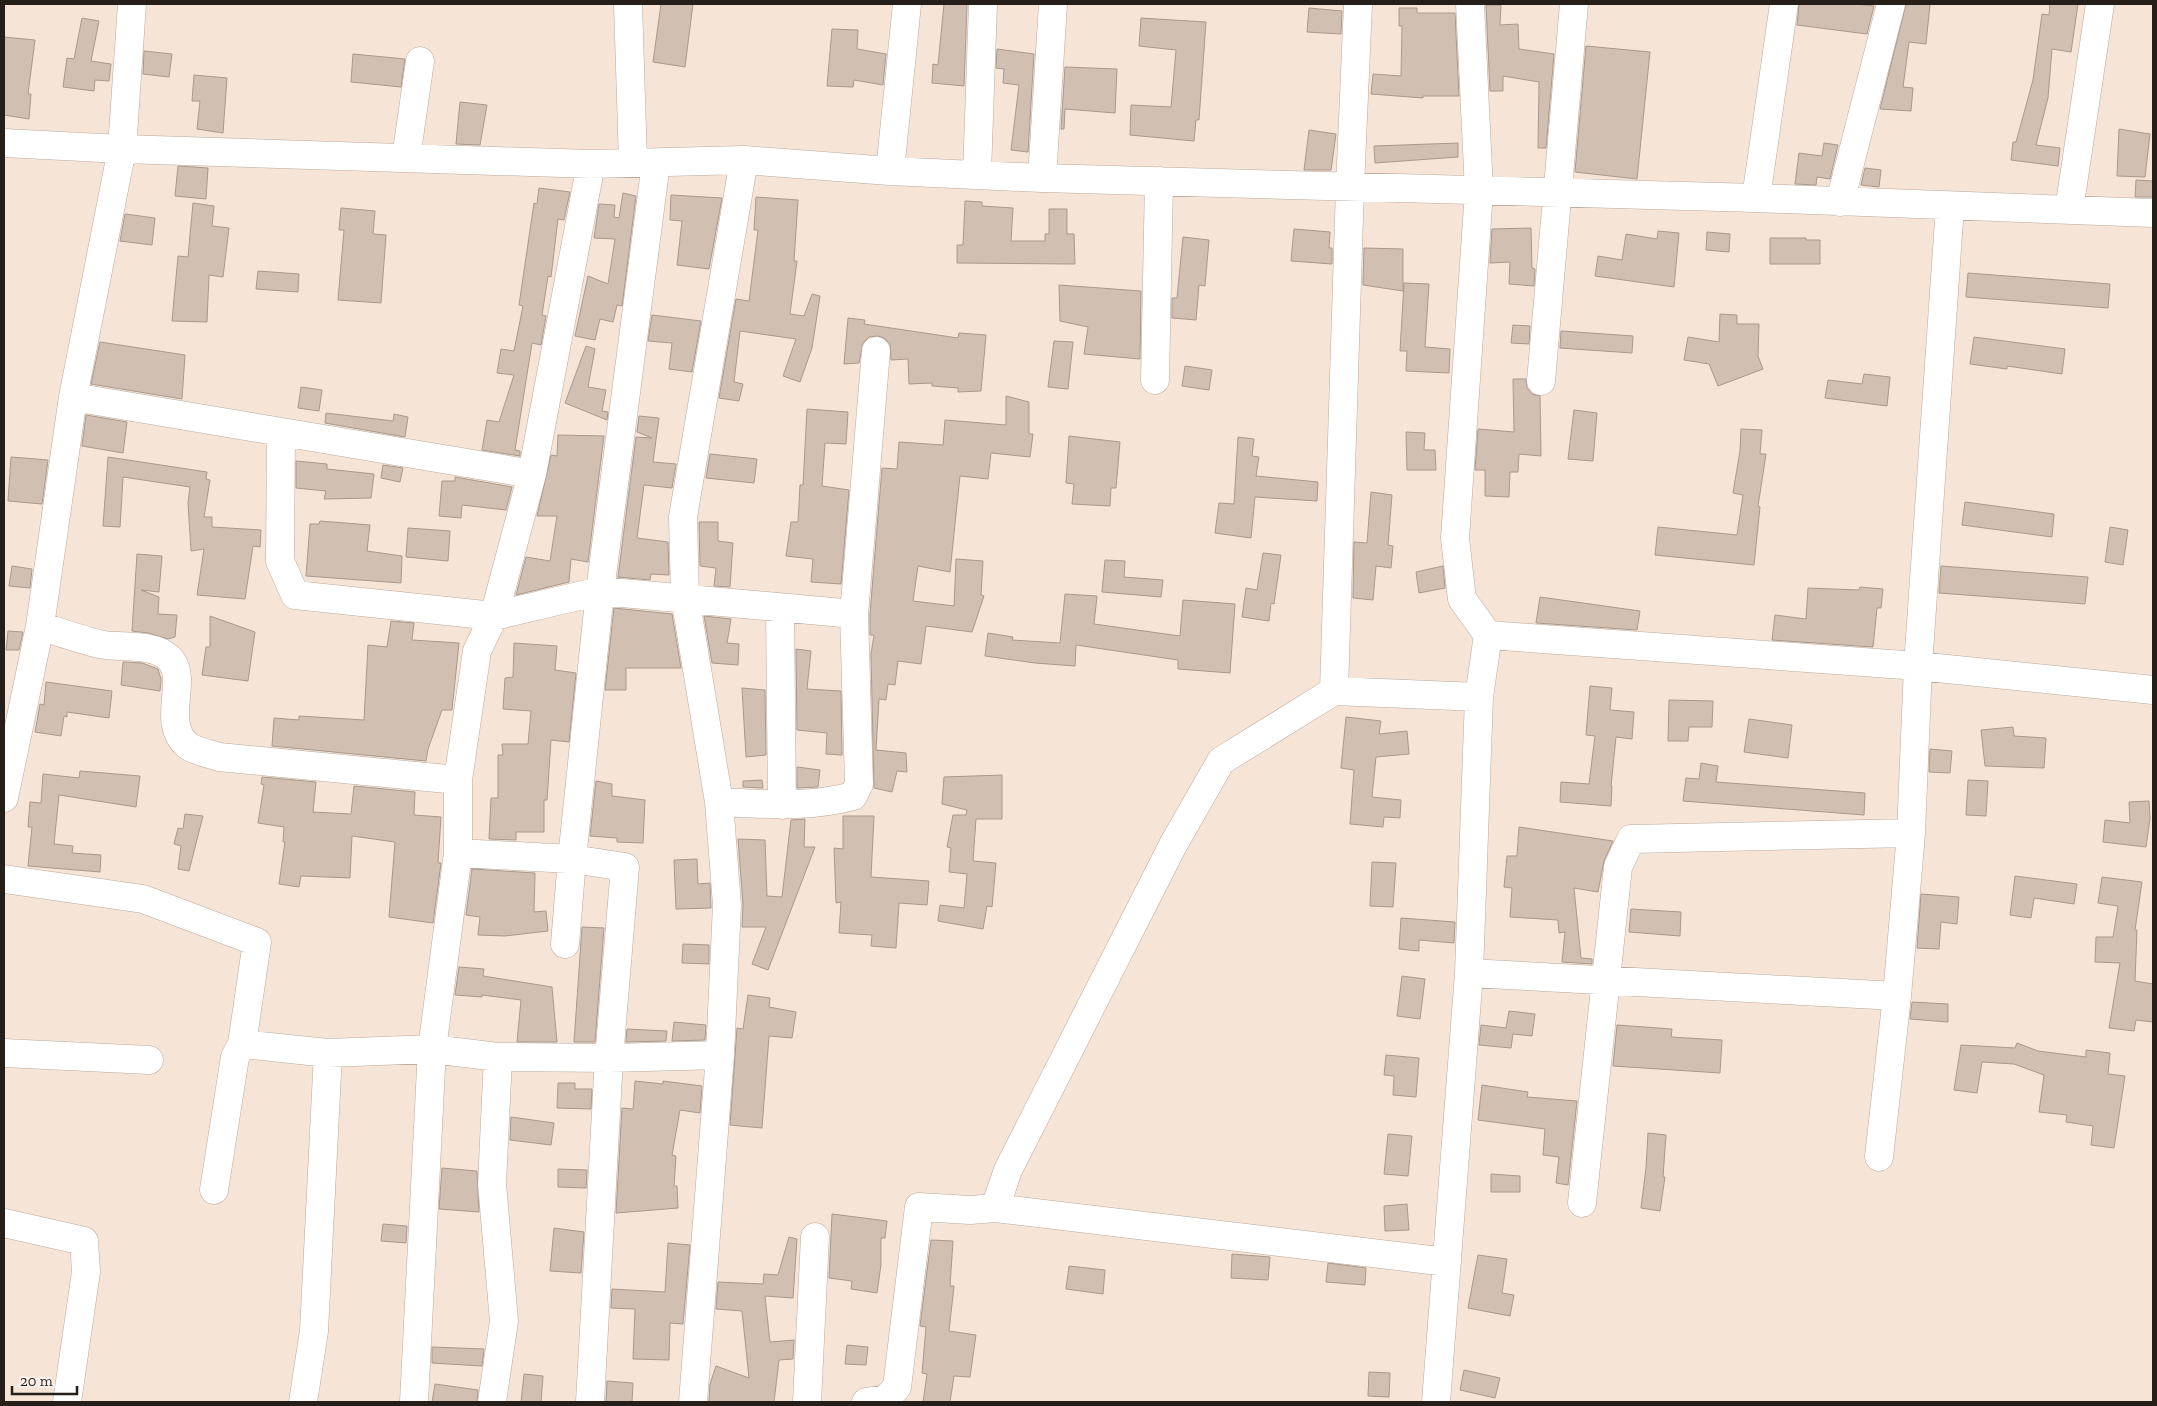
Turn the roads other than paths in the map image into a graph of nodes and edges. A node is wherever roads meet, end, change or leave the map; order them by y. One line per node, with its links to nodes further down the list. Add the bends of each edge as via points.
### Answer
1 (132, 4): 14 (street)
2 (628, 4): 17 (street)
3 (907, 4): 19 (street)
4 (983, 4): 20 (street)
5 (1053, 4): 21 (street)
6 (1358, 4): 23 (street)
7 (1470, 4): 24 (street)
8 (1574, 4): 25 (street)
9 (1784, 4): 26 (street)
10 (1891, 4): 27 (street)
11 (2100, 4): 29 (street)
12 (420, 61): 15 (street)
13 (4, 143): 14 (street)
14 (122, 149): 15 (street); 34 (street)
15 (406, 158): 18 (street)
16 (744, 160): 17 (street); 19 (street); 38 (street, via 684,517)
17 (644, 162): 18 (street); 37 (street)
18 (591, 164): 36 (street)
19 (890, 171): 20 (street)
20 (977, 173): 21 (street)
21 (1042, 178): 22 (street)
22 (1159, 181): 23 (street); 32 (street)
23 (1350, 187): 24 (street); 46 (street)
24 (1479, 191): 25 (street); 43 (street, via 1455,538 1462,599)
25 (1557, 194): 26 (street); 33 (street)
26 (1756, 198): 27 (street)
27 (1840, 202): 28 (street)
28 (1950, 206): 29 (street); 44 (street)
29 (2069, 210): 30 (street)
30 (2153, 212)
31 (876, 351): 40 (street)
32 (1155, 380)
33 (1541, 381)
34 (73, 397): 35 (street); 42 (street)
35 (281, 433): 36 (street); 41 (street, via 280,561 295,595)
36 (532, 474): 41 (street)
37 (600, 591): 38 (street); 41 (street); 54 (street)
38 (685, 597): 39 (street); 50 (street)
39 (780, 608): 40 (street); 51 (street)
40 (854, 614): 51 (street, via 859,784 853,796)
41 (494, 616): 48 (street, via 477,651)
42 (40, 626): 48 (street, via 101,644 154,650 168,657 175,666 177,733 188,746 219,757); 49 (street)
43 (1488, 636): 44 (street); 47 (street)
44 (1918, 666): 45 (street); 52 (street)
45 (2153, 690)
46 (1334, 691): 47 (street); 71 (street, via 1221,761 1168,853 1008,1170)
47 (1479, 697): 57 (street)
48 (458, 780): 53 (street)
49 (4, 798)
50 (719, 802): 51 (street); 64 (street, via 727,906)
51 (782, 805)
52 (1910, 833): 58 (street, via 1639,831 1618,867); 59 (street)
53 (458, 853): 54 (street); 61 (street)
54 (572, 859): 56 (street); 66 (street, via 625,867)
55 (4, 879): 60 (street, via 143,899 257,942)
56 (565, 944)
57 (1469, 973): 58 (street); 74 (street)
58 (1606, 980): 59 (street); 70 (street)
59 (1897, 996): 68 (street)
60 (242, 1044): 63 (street); 69 (street, via 235,1057)
61 (432, 1049): 63 (street); 65 (street); 77 (street)
62 (4, 1053): 67 (street)
63 (328, 1053): 76 (street, via 314,1331)
64 (720, 1055): 66 (street); 80 (street)
65 (498, 1057): 66 (street); 78 (street, via 492,1184 504,1321)
66 (609, 1058): 79 (street)
67 (149, 1060)
68 (1879, 1157)
69 (214, 1190)
70 (1582, 1203)
71 (996, 1208): 74 (street); 82 (street, via 919,1207 896,1387 886,1399)
72 (4, 1223): 75 (street, via 84,1241 86,1272)
73 (815, 1237): 81 (street)
74 (1447, 1262): 83 (street)
75 (67, 1402)
76 (303, 1402)
77 (414, 1402)
78 (492, 1402)
79 (590, 1402)
80 (693, 1402)
81 (807, 1402)
82 (866, 1402)
83 (1436, 1402)

